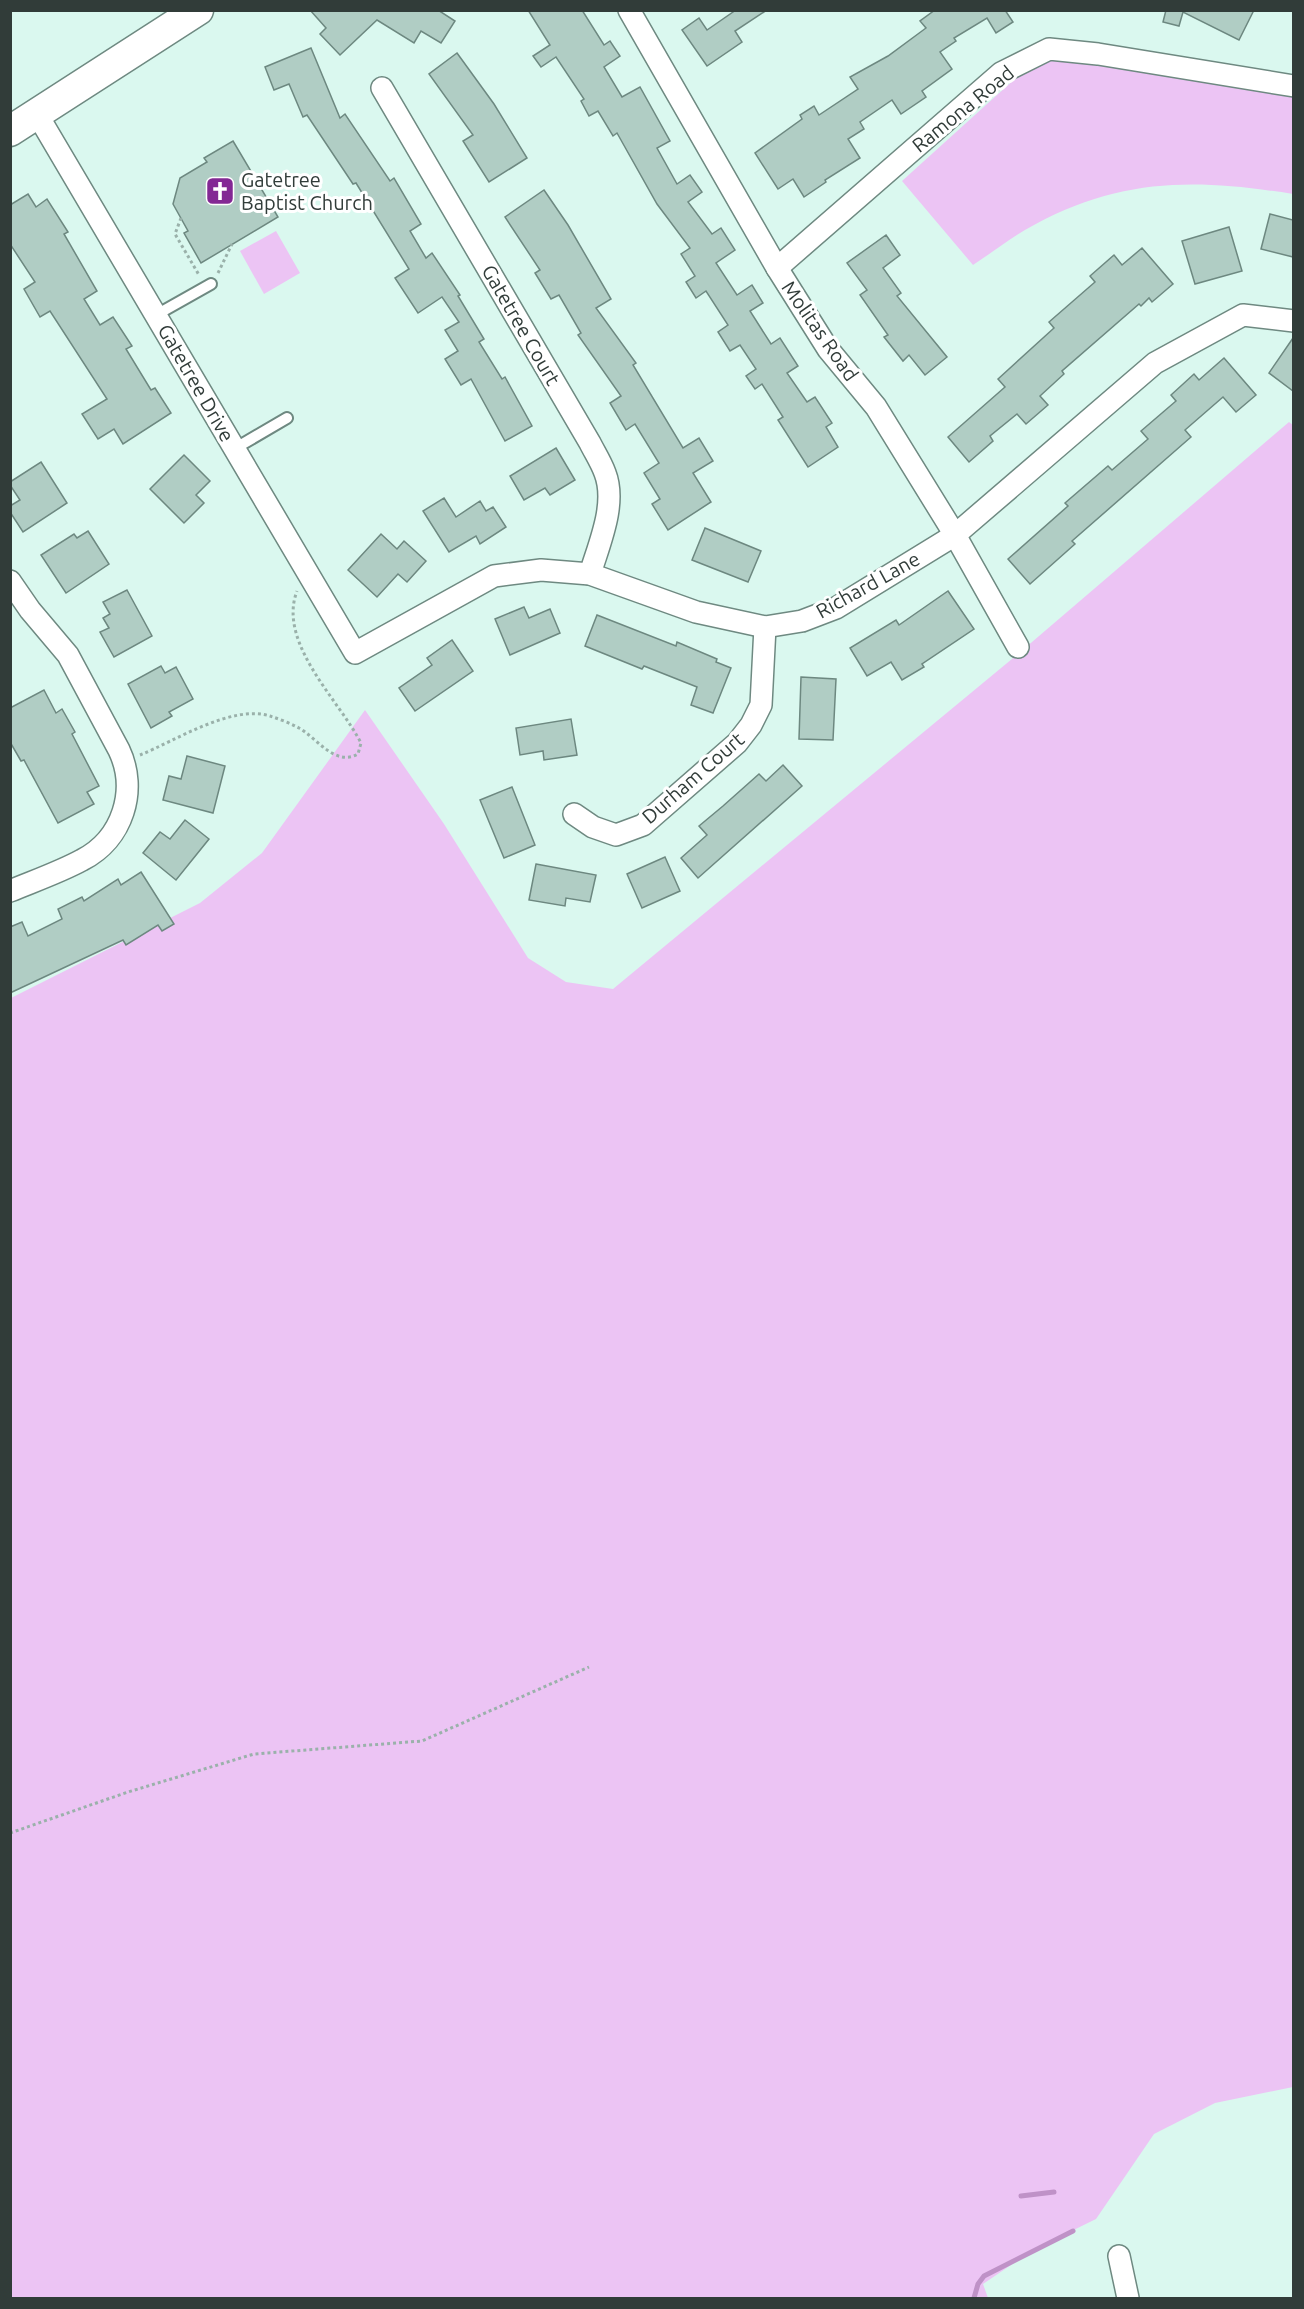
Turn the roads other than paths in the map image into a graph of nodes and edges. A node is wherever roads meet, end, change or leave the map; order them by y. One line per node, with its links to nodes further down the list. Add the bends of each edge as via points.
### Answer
1 (198, 10): 5 (street)
2 (637, 14): 7 (street, Molitas Road)
3 (1293, 86): 7 (street, Ramona Road, via 1049,49 1001,73)
4 (382, 88): 14 (street, Gatetree Court, via 606,473 607,509)
5 (37, 114): 6 (street); 9 (street, Gatetree Drive)
6 (10, 131)
7 (777, 268): 13 (street, Molitas Road, via 828,349 876,407)
8 (208, 286): 9 (lane)
9 (156, 315): 12 (street, Gatetree Drive)
10 (1293, 321): 13 (street, Richard Lane, via 1243,315 1155,363)
11 (287, 418): 12 (lane)
12 (234, 449): 18 (street, Gatetree Drive)
13 (955, 535): 16 (street, Richard Lane, via 836,608 802,621); 17 (street, Molitas Road)
14 (590, 574): 16 (street, Richard Lane, via 696,612); 18 (street, Richard Lane, via 541,570 494,576)
15 (10, 581): 20 (street, via 68,655 124,761 128,784 124,812 109,839 84,859)
16 (765, 627): 19 (street, Durham Court, via 761,705 752,725 737,743 643,825 616,835 593,827)
17 (1018, 647)
18 (355, 653)
19 (574, 814)
20 (10, 891)
21 (1119, 2256): 22 (street)
22 (1128, 2298)

